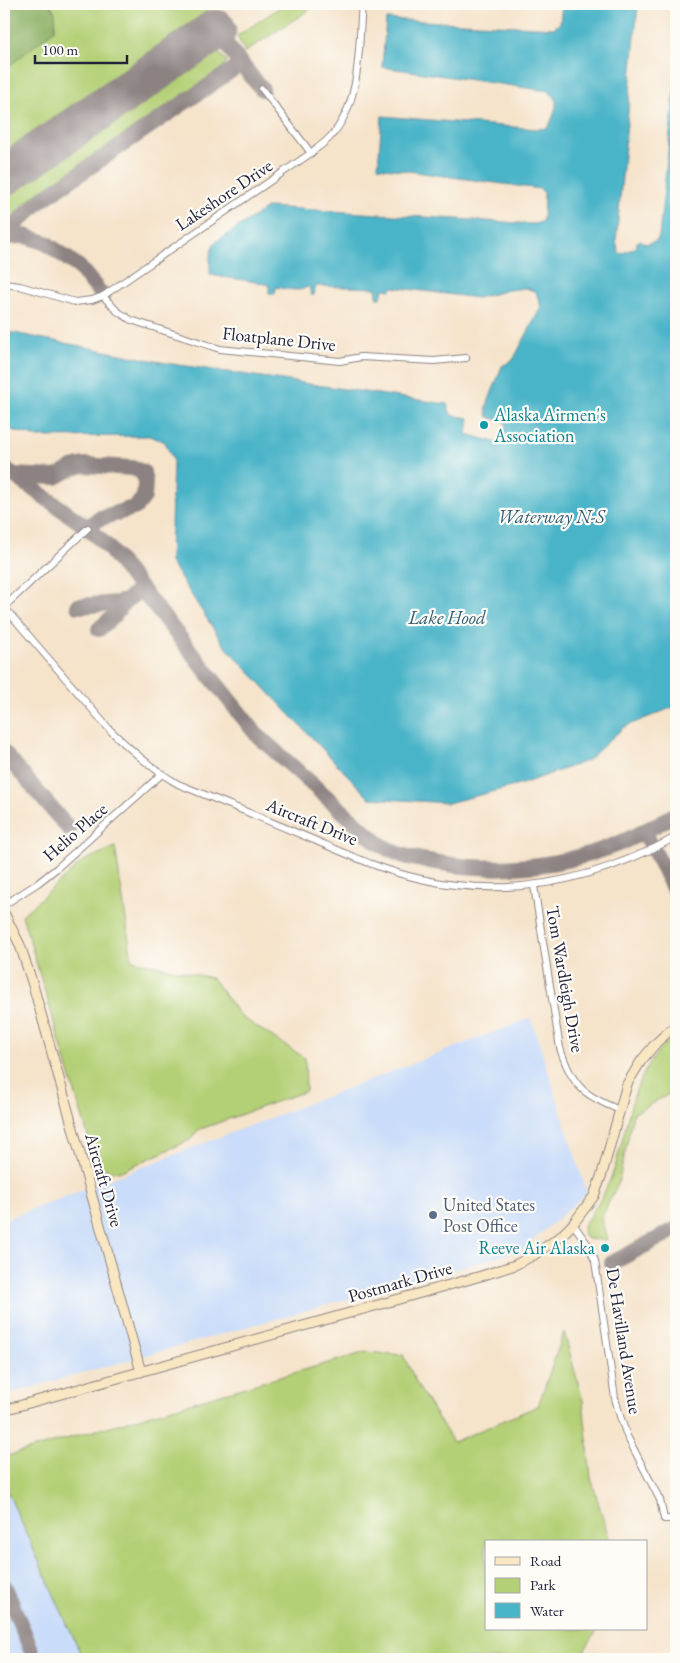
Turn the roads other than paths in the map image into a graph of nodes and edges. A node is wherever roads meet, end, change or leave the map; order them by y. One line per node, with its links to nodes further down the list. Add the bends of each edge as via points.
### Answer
1 (362, 4): 3 (street, Lakeshore Drive, via 350,104 334,133)
2 (262, 89): 3 (street)
3 (310, 153): 5 (street, Lakeshore Drive)
4 (4, 284): 5 (street, Lakeshore Drive, via 75,302)
5 (103, 296): 6 (street, Floatplane Drive, via 131,320 220,349 340,361 361,357 434,361)
6 (466, 358)
7 (88, 528): 8 (street)
8 (4, 607): 9 (street, Aircraft Drive, via 110,730)
9 (162, 774): 11 (street, Aircraft Drive, via 178,784 355,857 420,879 470,886); 12 (street, Helio Place, via 57,868)
10 (676, 837): 11 (street, Aircraft Drive, via 613,867)
11 (534, 886): 15 (street, Tom Wardleigh Drive, via 565,1064 578,1086 598,1101)
12 (4, 905)
13 (4, 913): 17 (street, Aircraft Drive, via 20,945 33,985)
14 (676, 1025): 15 (street, Postmark Drive, via 641,1061 627,1084)
15 (620, 1110): 16 (street, Postmark Drive, via 594,1196)
16 (573, 1224): 17 (street, Postmark Drive, via 542,1251 505,1269); 19 (street, De Havilland Avenue, via 589,1246 596,1264 620,1416 660,1500 664,1519)
17 (141, 1372): 18 (street, Postmark Drive)
18 (4, 1410)
19 (676, 1519)

